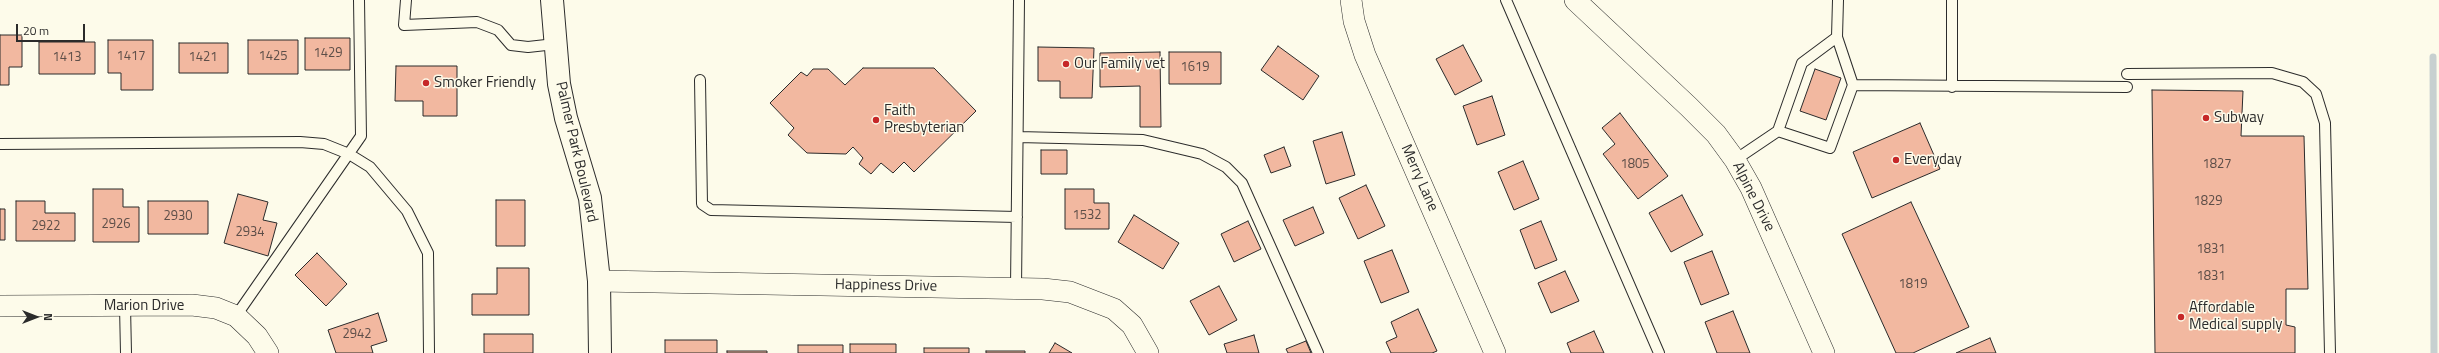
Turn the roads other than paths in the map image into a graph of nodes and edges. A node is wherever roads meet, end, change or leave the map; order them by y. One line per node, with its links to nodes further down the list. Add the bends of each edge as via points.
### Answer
1 (359, 0): 20 (lane, via 361,136)
2 (406, 0): 11 (lane, via 404,25 477,22 498,30 511,45 528,47)
3 (552, 0): 11 (main road, Palmer Park Boulevard)
4 (1019, 0): 18 (lane)
5 (1351, 0): 34 (street, Merry Lane, via 1354,20 1365,55)
6 (1506, 0): 35 (lane)
7 (1575, 0): 21 (street, Alpine Drive, via 1695,112 1716,134)
8 (1838, 0): 10 (lane)
9 (1952, 0): 15 (lane)
10 (1837, 36): 14 (lane); 17 (lane, via 1802,63)
11 (555, 44): 23 (main road, Palmer Park Boulevard, via 566,118 590,198)
12 (2127, 74): 37 (lane, via 2272,73 2303,82 2316,94 2325,123)
13 (700, 80): 22 (lane, via 702,204 711,210)
14 (1853, 85): 15 (lane); 17 (lane, via 1830,148)
15 (1952, 87): 16 (lane)
16 (2127, 87)
17 (1778, 132): 21 (lane)
18 (1018, 137): 22 (lane); 33 (lane, via 1143,140 1202,154 1226,167 1242,183)
19 (0, 144): 20 (lane, via 300,142 324,144)
20 (349, 154): 27 (lane); 30 (lane, via 370,167 407,211 428,253)
21 (1735, 160): 36 (street, Alpine Drive, via 1751,188)
22 (1017, 217): 24 (lane)
23 (599, 281): 24 (street, Happiness Drive); 31 (main road, Palmer Park Boulevard)
24 (1016, 288): 32 (street, Happiness Drive, via 1070,292 1114,309 1132,325)
25 (0, 306): 26 (street, Marion Drive)
26 (125, 306): 27 (street, Marion Drive, via 192,305 216,308); 28 (lane)
27 (236, 316): 29 (street, Marion Drive, via 257,336)
28 (126, 353)
29 (268, 353)
30 (429, 353)
31 (600, 353)
32 (1148, 353)
33 (1318, 353)
34 (1495, 353)
35 (1659, 353)
36 (1824, 353)
37 (2330, 353)

